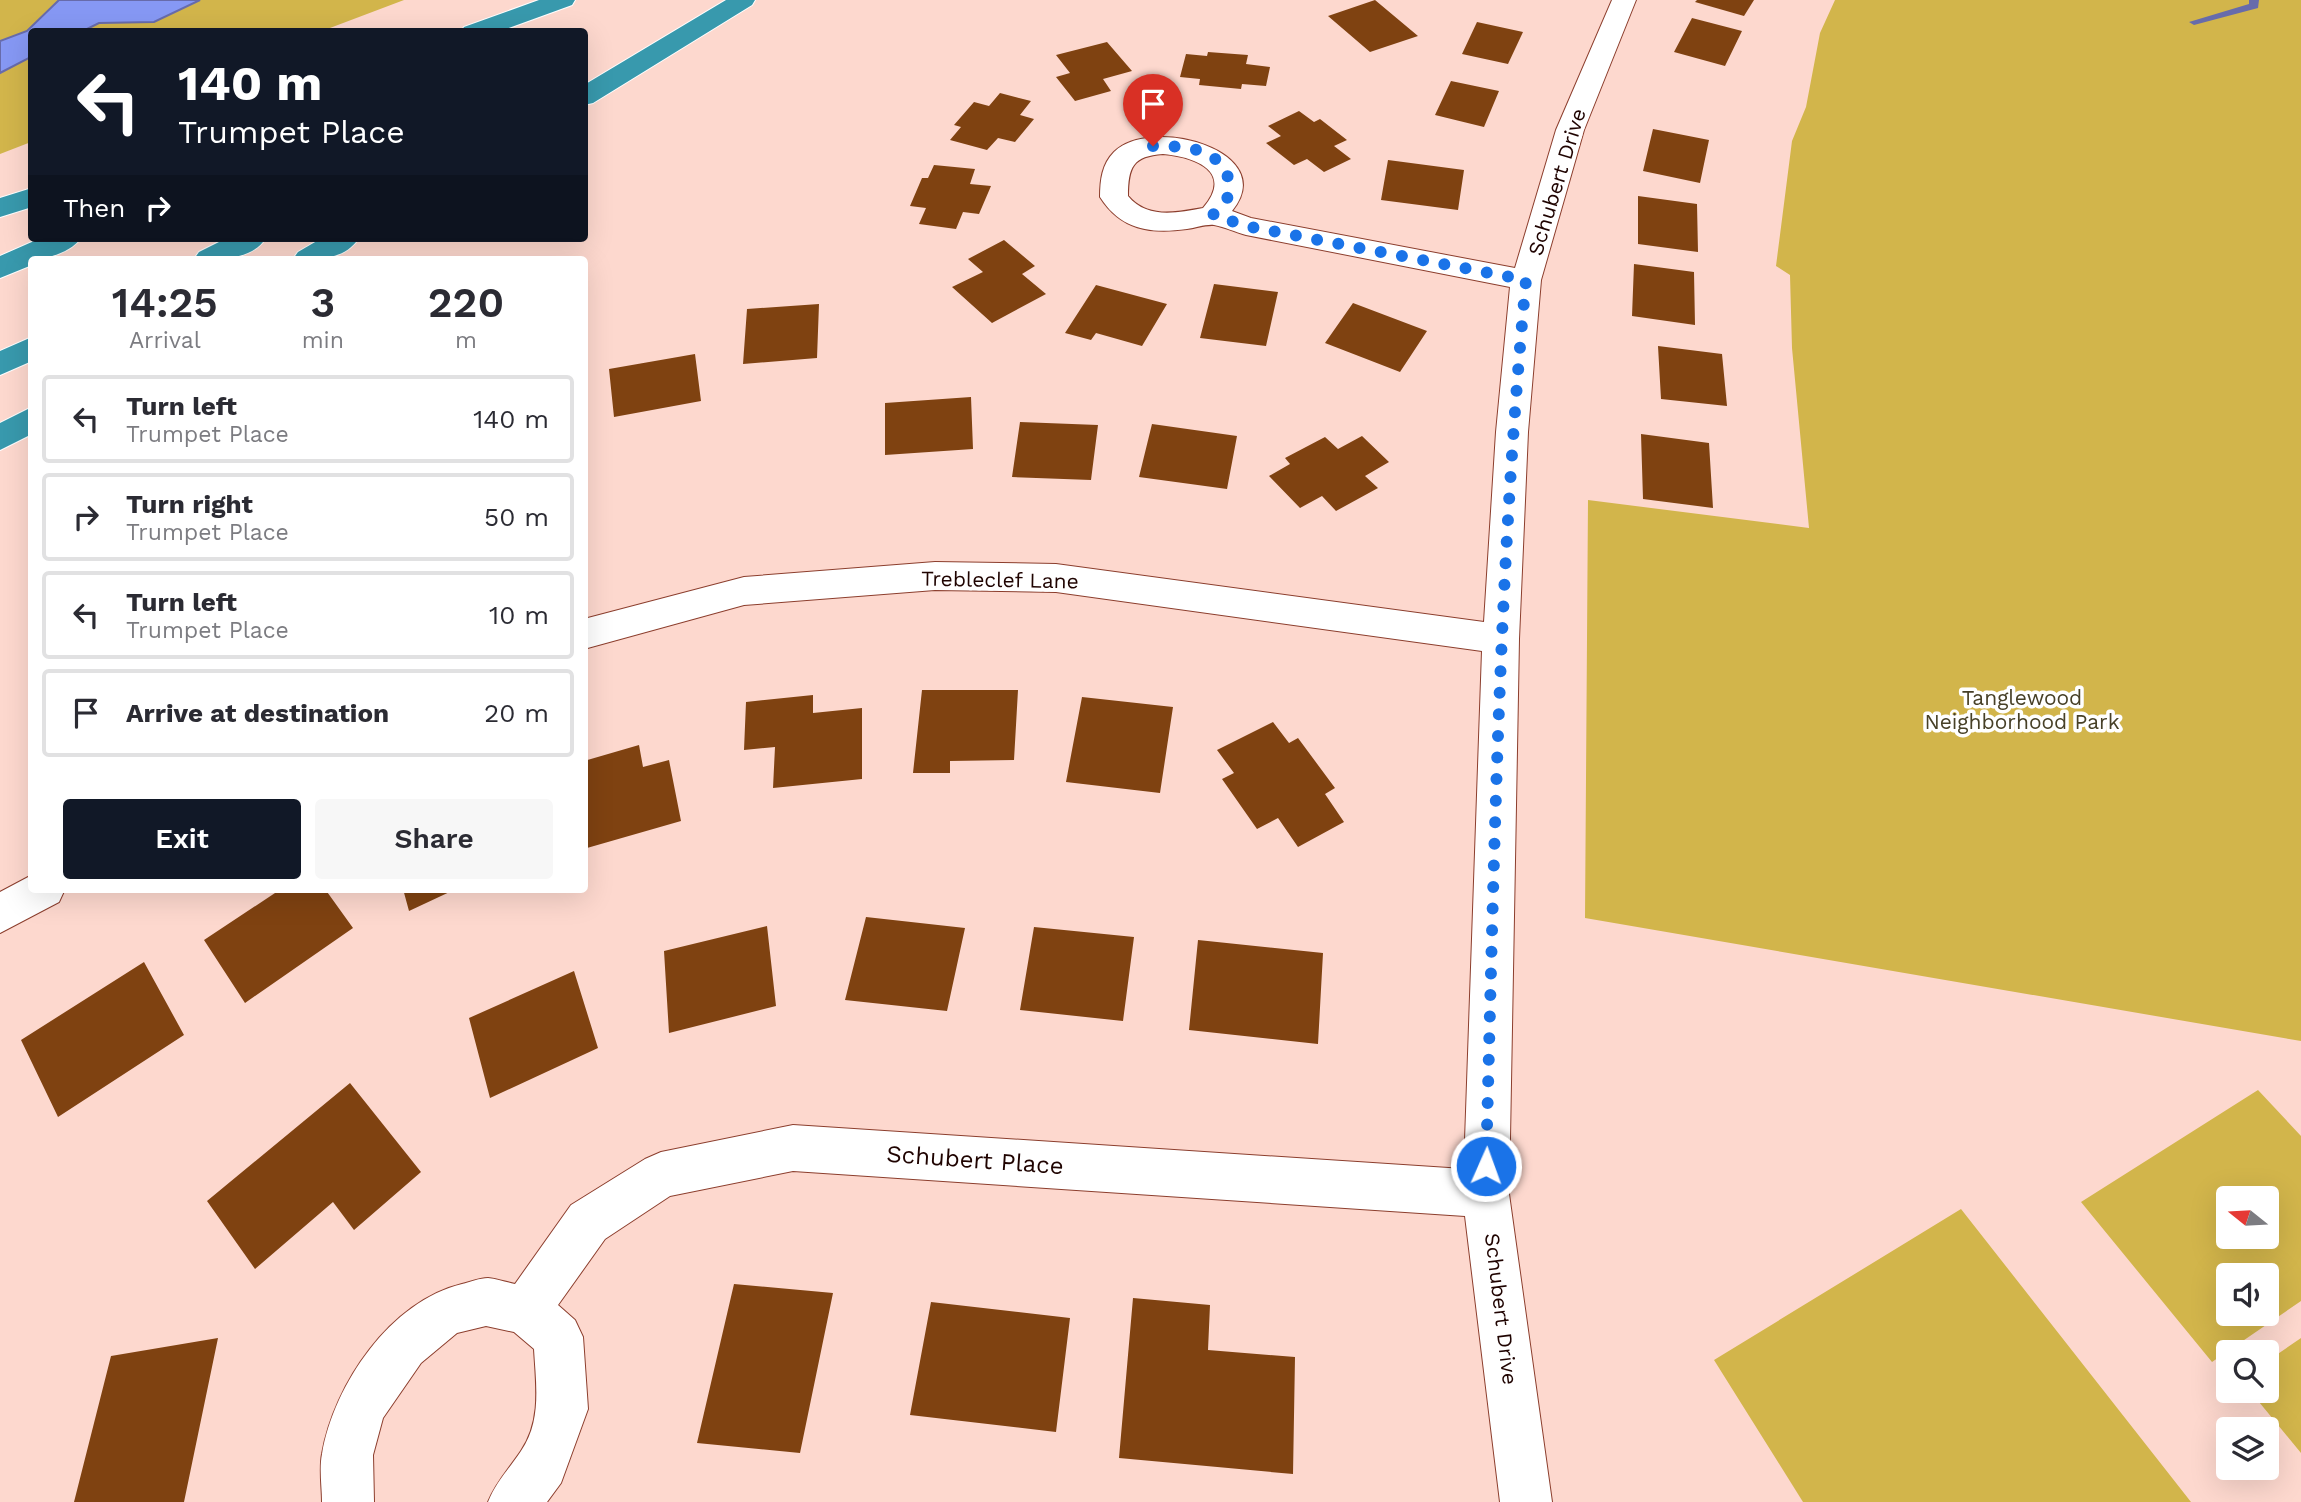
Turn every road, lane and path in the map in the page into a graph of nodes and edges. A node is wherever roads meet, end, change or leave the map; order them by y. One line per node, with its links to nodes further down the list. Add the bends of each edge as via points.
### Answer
1 (563, 0): 6 (highway)
2 (572, 0): 7 (highway)
3 (713, 0): 8 (highway)
4 (743, 0): 9 (highway)
5 (1624, 0): 19 (street, Schubert Drive, via 1570,130)
6 (484, 28)
7 (514, 28)
8 (588, 67)
9 (588, 95)
10 (28, 198): 11 (highway)
11 (0, 208)
12 (1213, 215): 19 (street, via 1246,226)
13 (57, 242): 18 (highway)
14 (243, 242): 16 (highway)
15 (337, 242): 17 (highway)
16 (215, 256)
17 (313, 256)
18 (0, 268)
19 (1526, 280): 25 (street, Schubert Drive)
20 (28, 350): 21 (highway)
21 (0, 364)
22 (28, 421): 23 (highway)
23 (0, 438)
24 (588, 633): 25 (street, Trebleclef Lane, via 744,591 936,576 1056,578)
25 (1501, 639): 28 (street, Schubert Drive)
26 (37, 893): 27 (street)
27 (0, 914)
28 (1486, 1194): 29 (street, Schubert Place, via 793,1148 661,1175 588,1222); 32 (street, Schubert Drive)
29 (525, 1310): 30 (street, via 486,1302 445,1312 404,1346 360,1406 347,1455); 31 (street, via 558,1337 563,1409 543,1465)
30 (348, 1502)
31 (514, 1502)
32 (1526, 1502)

